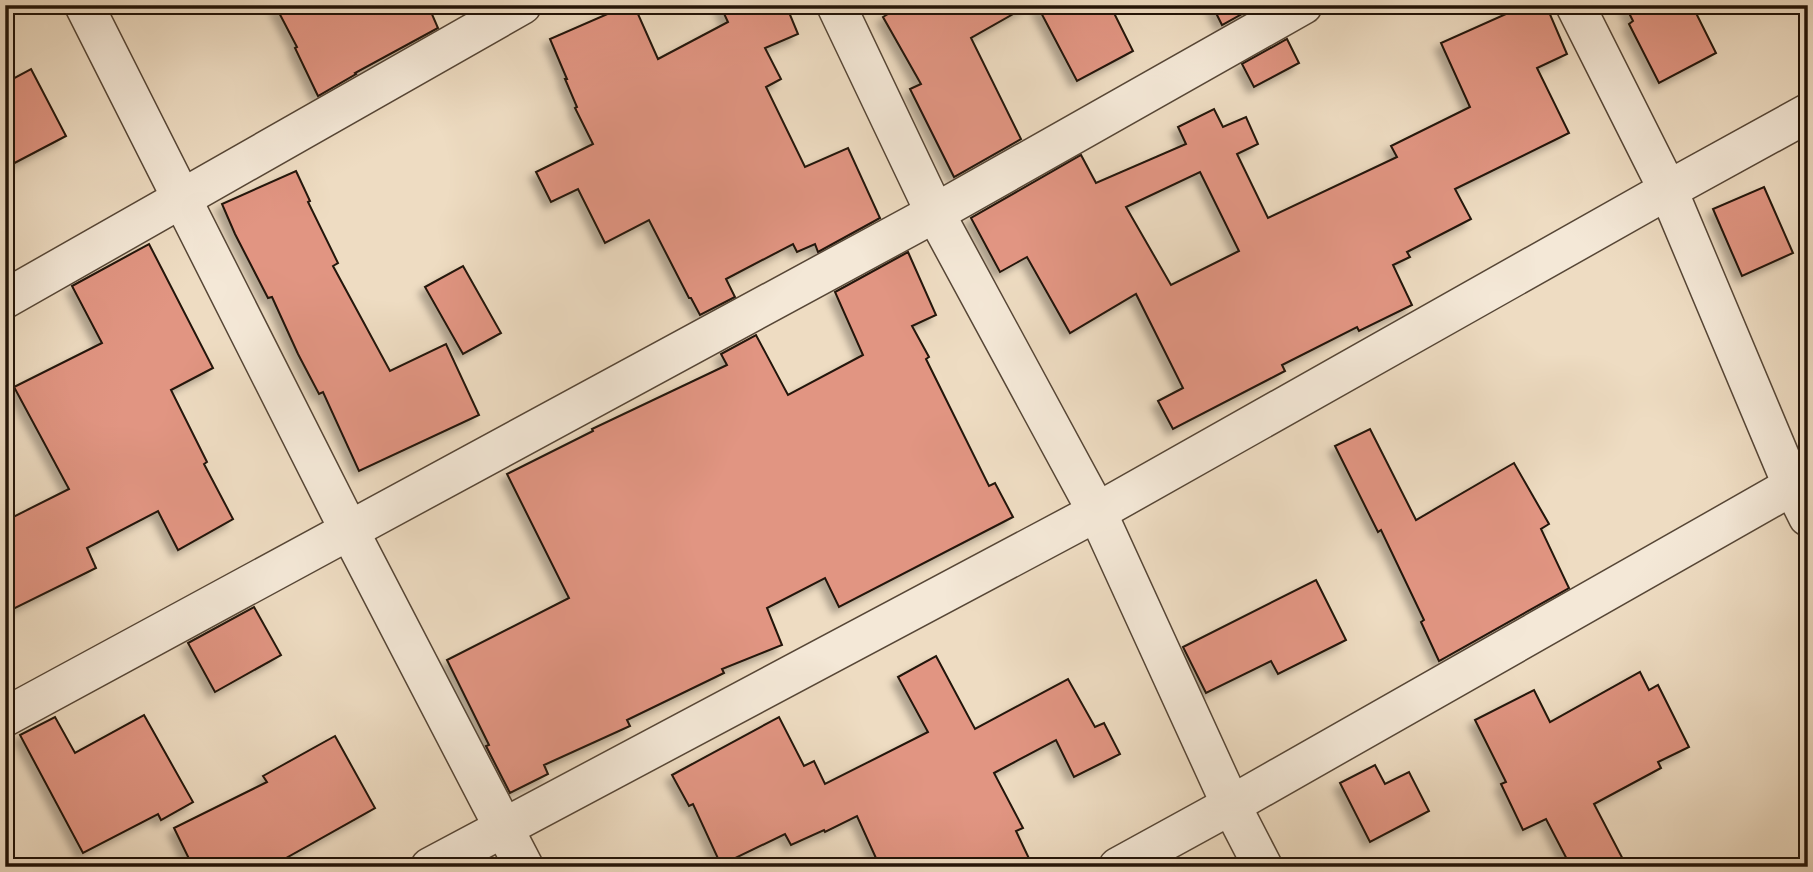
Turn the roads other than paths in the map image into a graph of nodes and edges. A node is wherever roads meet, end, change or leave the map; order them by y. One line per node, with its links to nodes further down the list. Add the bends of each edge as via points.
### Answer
1 (84, 5): 8 (street)
2 (522, 5): 8 (street)
3 (836, 5): 9 (street)
4 (1303, 5): 9 (street)
5 (1575, 5): 7 (street)
6 (1808, 113): 7 (street)
7 (1668, 190): 11 (street); 12 (street)
8 (182, 199): 10 (street); 13 (street)
9 (935, 213): 12 (street); 13 (street)
10 (5, 299)
11 (1802, 493): 15 (street)
12 (1097, 512): 15 (street); 16 (street)
13 (350, 532): 14 (street); 16 (street)
14 (5, 718)
15 (1231, 806): 19 (street); 20 (street)
16 (504, 828): 17 (street); 18 (street)
17 (430, 867)
18 (524, 867)
19 (1118, 867)
20 (1263, 867)

